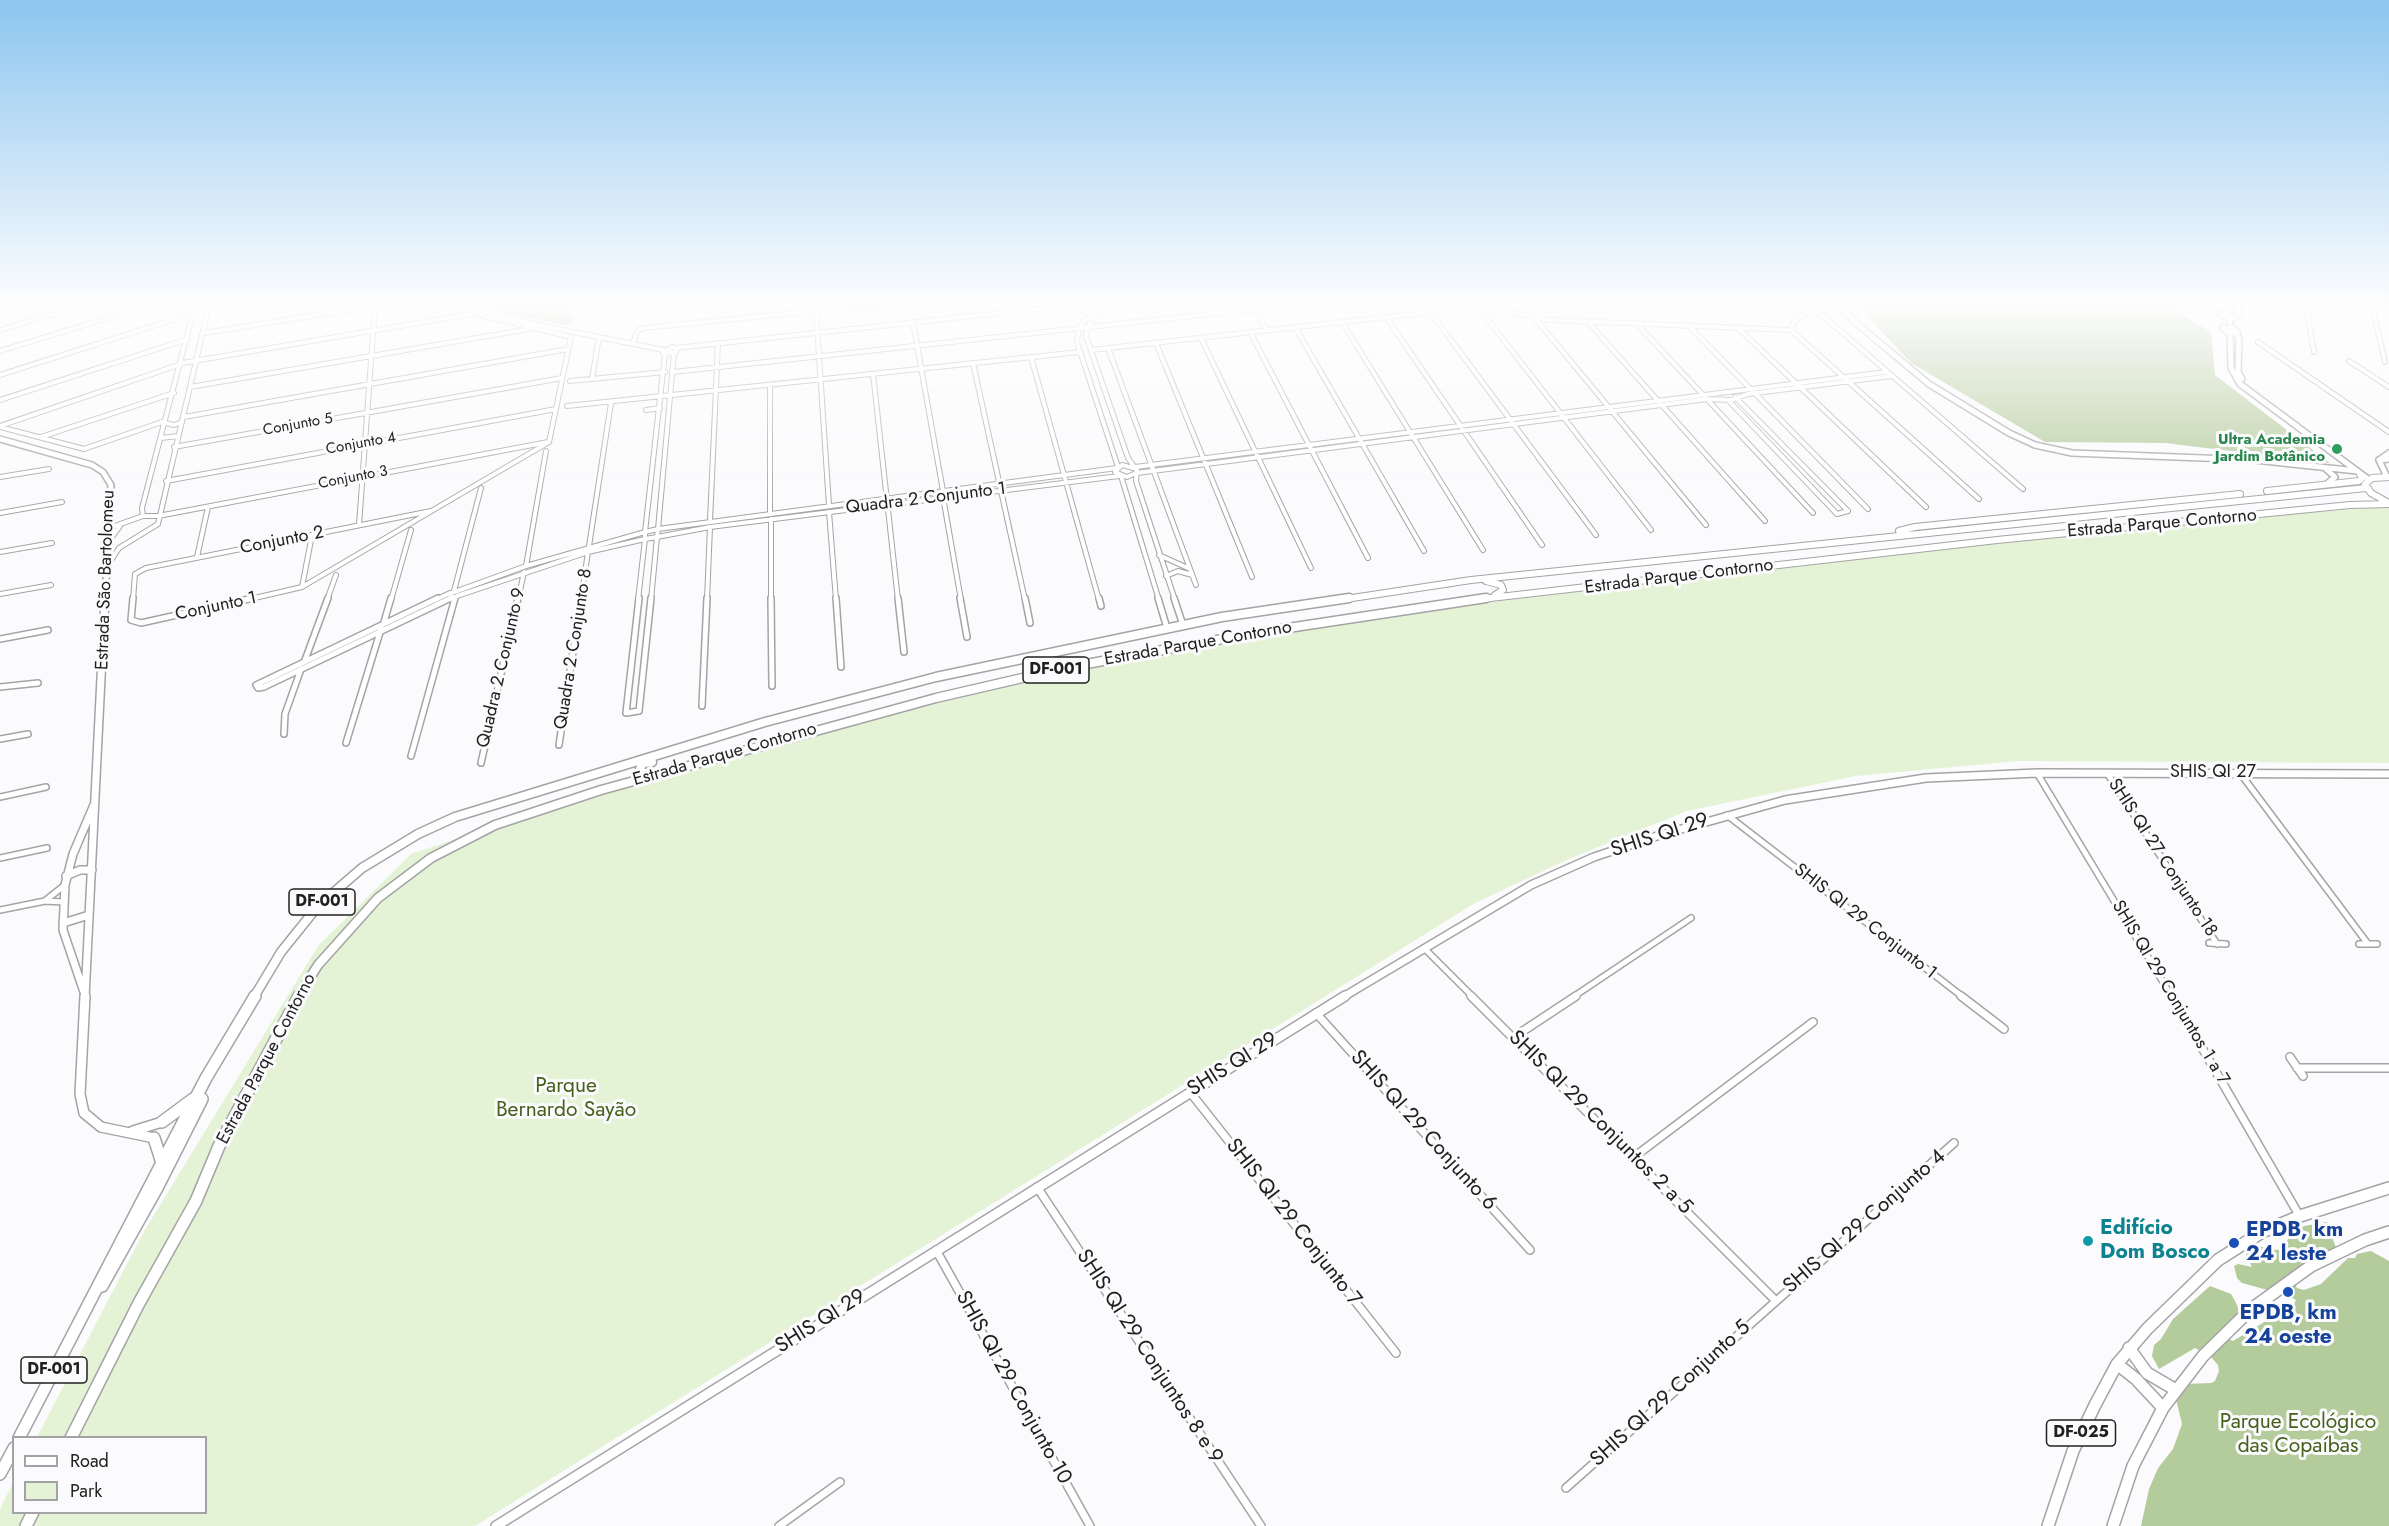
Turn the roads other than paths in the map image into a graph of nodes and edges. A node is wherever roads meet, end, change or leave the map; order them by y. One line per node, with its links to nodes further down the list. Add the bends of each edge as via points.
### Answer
1 (86, 372): 66 (street)
2 (157, 372): 83 (street)
3 (179, 372): 59 (street)
4 (194, 372): 53 (street)
5 (277, 372): 53 (street)
6 (371, 372): 50 (street)
7 (433, 372): 50 (street)
8 (563, 372): 44 (street)
9 (593, 372): 46 (street)
10 (663, 372): 46 (street)
11 (665, 372): 63 (street)
12 (673, 372): 62 (street)
13 (719, 372): 57 (street)
14 (820, 372): 47 (street)
15 (888, 372): 42 (street)
16 (925, 372): 124 (street)
17 (975, 372): 119 (street)
18 (1035, 372): 110 (street)
19 (1087, 372): 104 (street)
20 (1098, 372): 108 (street)
21 (1117, 372): 106 (street)
22 (1168, 372): 103 (street)
23 (1218, 372): 100 (street)
24 (1271, 372): 97 (street)
25 (1322, 372): 93 (street)
26 (1373, 372): 86 (street)
27 (1424, 372): 84 (street)
28 (1476, 372): 82 (street)
29 (1528, 372): 78 (street)
30 (1579, 372): 72 (street)
31 (1631, 372): 68 (street)
32 (1682, 372): 61 (street)
33 (1734, 372): 56 (street)
34 (1785, 372): 51 (street)
35 (1836, 372): 45 (street)
36 (1884, 372): 45 (street)
37 (1886, 372): 43 (street)
38 (1915, 372): 105 (street, via 2009,433 2035,445 2072,453 2204,457)
39 (2232, 372): 109 (street, via 2244,388)
40 (2302, 372): 87 (street)
41 (2366, 372): 54 (street)
42 (873, 374): 47 (street); 126 (street)
43 (1891, 376): 49 (street); 122 (street)
44 (562, 378): 74 (street); 77 (street, Conjunto 5)
45 (1842, 378): 49 (street); 51 (street)
46 (592, 379): 48 (street)
47 (821, 380): 52 (street); 132 (street)
48 (570, 381)
49 (1847, 382): 55 (street); 125 (street)
50 (370, 383): 77 (street); 80 (street)
51 (1796, 383): 55 (street); 56 (street)
52 (770, 385): 57 (street); 137 (street)
53 (190, 387): 80 (street)
54 (2389, 387)
55 (1802, 388): 60 (street); 131 (street)
56 (1751, 389): 58 (street); 60 (street)
57 (718, 391): 62 (street); 143 (street)
58 (1725, 392): 61 (street); 65 (street); 67 (street)
59 (174, 393): 81 (street); 89 (street)
60 (1756, 393): 65 (street); 133 (street)
61 (1702, 394): 64 (street); 68 (street)
62 (670, 397): 63 (street); 149 (street)
63 (662, 398): 69 (street); 73 (street)
64 (1707, 399): 67 (street); 70 (street); 138 (street)
65 (1737, 399): 67 (street); 67 (street, via 1848,511 1837,514)
66 (0, 400)
67 (1728, 400)
68 (1655, 401): 70 (street); 72 (street)
69 (611, 403): 71 (street); 160 (street, Quadra 2 Conjunto 8)
70 (1660, 405): 76 (street); 142 (street)
71 (567, 406)
72 (1608, 407): 76 (street); 78 (street)
73 (660, 408): 75 (street); 151 (street)
74 (556, 409): 94 (street); 95 (street, Conjunto 4)
75 (646, 410)
76 (1612, 412): 79 (street); 145 (street)
77 (367, 413): 95 (street); 96 (street, Conjunto 5)
78 (1560, 413): 79 (street); 82 (street)
79 (1564, 418): 82 (street); 150 (street)
80 (183, 419): 81 (street, via 174,424); 88 (street)
81 (165, 422): 89 (street, via 88,448); 91 (street)
82 (1512, 422): 84 (street); 85 (street); 153 (street)
83 (1, 425): 89 (street)
84 (1461, 425): 85 (street); 86 (street)
85 (1465, 430): 90 (street); 159 (street)
86 (1411, 432): 90 (street); 93 (street)
87 (2389, 432)
88 (178, 436): 91 (street); 96 (street)
89 (41, 437)
90 (1415, 437): 93 (street); 162 (street)
91 (161, 438): 139 (street, via 142,508)
92 (0, 440): 146 (street, Estrada São Bartolomeu, via 73,459 103,472 111,485)
93 (1362, 441): 97 (street); 163 (street)
94 (549, 442): 113 (street, Conjunto 3); 135 (street, Conjunto 1)
95 (365, 443): 113 (street); 116 (street, Conjunto 4)
96 (174, 447): 116 (street)
97 (1310, 448): 100 (street); 167 (street)
98 (546, 451): 168 (street)
99 (2389, 453): 102 (street)
100 (1258, 454): 103 (street); 170 (street)
101 (2389, 459): 102 (street)
102 (2379, 460): 114 (street)
103 (1205, 461): 106 (street); 175 (street)
104 (1118, 467): 108 (street); 110 (street); 111 (street, via 1115,472)
105 (2324, 467): 109 (street); 118 (street, via 2335,477)
106 (1151, 468): 108 (street); 171 (street)
107 (49, 469): 112 (street)
108 (1135, 470): 111 (street, Quadra 2 Conjunto 1); 165 (street)
109 (2359, 473): 115 (street); 118 (main road, via 2359,481)
110 (1065, 475): 117 (street); 119 (street)
111 (1120, 476): 117 (street, Quadra 2 Conjunto 1); 178 (street)
112 (0, 477)
113 (362, 477): 130 (street, Conjunto 3); 144 (street)
114 (2388, 477): 115 (main road)
115 (2368, 479): 121 (main road)
116 (166, 481): 140 (street)
117 (1066, 482): 119 (street, Quadra 2 Conjunto 1); 187 (street)
118 (2328, 483): 123 (main road)
119 (999, 487): 124 (street, Quadra 2 Conjunto 1); 190 (street)
120 (481, 488): 184 (street)
121 (2366, 488): 127 (main road, Estrada Parque Contorno / DF-001); 129 (main road, DF-001)
122 (2023, 489)
123 (2268, 491): 127 (main road); 154 (main road, via 1915,527)
124 (943, 494): 126 (street, Quadra 2 Conjunto 1); 195 (street)
125 (1979, 500)
126 (886, 501): 132 (street, Quadra 2 Conjunto 1); 197 (street)
127 (2231, 501): 134 (main road, Estrada Parque Contorno / DF-001)
128 (62, 502): 136 (street)
129 (2389, 503): 147 (main road, Estrada Parque Contorno / DF-001)
130 (207, 507): 140 (street, Conjunto 3); 166 (street)
131 (1926, 507)
132 (829, 508): 137 (street); 141 (street, Quadra 2 Conjunto 1); 199 (street)
133 (1868, 508)
134 (2137, 511): 147 (main road, via 2114,519); 154 (main road, Estrada Parque Contorno / DF-001)
135 (431, 512): 144 (street, Conjunto 2); 181 (street, Conjunto 1)
136 (0, 513)
137 (770, 513): 143 (street)
138 (1813, 513)
139 (144, 516): 140 (street, Conjunto 3); 146 (street, Conjunto 3); 157 (street, via 118,527)
140 (158, 516): 161 (street, via 148,528); 169 (street, via 156,526 119,548)
141 (771, 519): 143 (street, Quadra 2 Conjunto 1); 202 (street)
142 (1765, 521)
143 (710, 524): 149 (street); 155 (street, Quadra 2 Conjunto 1); 204 (street)
144 (359, 525): 152 (street, Conjunto 2)
145 (1706, 525)
146 (109, 528): 157 (street, Estrada São Bartolomeu)
147 (2128, 528): 186 (main road, Estrada Parque Contorno / DF-001)
148 (411, 530): 189 (street)
149 (658, 530): 151 (street); 155 (street)
150 (1652, 530)
151 (645, 532): 156 (street); 160 (street)
152 (312, 535): 166 (street, Conjunto 2); 181 (street)
153 (1596, 535)
154 (1884, 536): 177 (main road, Estrada Parque Contorno / DF-001)
155 (657, 537): 156 (street, Quadra 2 Conjunto 1); 156 (street, via 639,711 626,713)
156 (645, 539): 160 (street)
157 (109, 541): 161 (street, Estrada São Bartolomeu)
158 (52, 543): 164 (street)
159 (1542, 545)
160 (589, 549): 168 (street); 172 (street); 209 (street, Quadra 2 Conjunto 8)
161 (108, 550): 169 (street, Estrada São Bartolomeu)
162 (1483, 550)
163 (1424, 551)
164 (0, 552)
165 (1159, 555): 171 (street); 176 (street)
166 (197, 557): 188 (street, Conjunto 2, via 135,574)
167 (1368, 558)
168 (526, 566): 184 (street)
169 (107, 567): 222 (street, Estrada São Bartolomeu)
170 (1311, 568)
171 (1190, 569): 174 (street)
172 (524, 572): 184 (street); 212 (street, Quadra 2 Conjunto 9)
173 (336, 575): 198 (street)
174 (1192, 575): 176 (street, via 1178,571); 180 (street)
175 (1252, 577)
176 (1166, 578): 178 (street); 182 (street)
177 (1471, 580): 186 (main road, via 1501,585 1501,592); 191 (main road, Estrada Parque Contorno / DF-001)
178 (1154, 581): 185 (street)
179 (51, 585): 183 (street)
180 (1196, 585)
181 (302, 587): 188 (street, Conjunto 1, via 141,623)
182 (1171, 592): 185 (street); 191 (street)
183 (0, 594)
184 (454, 594): 189 (street); 193 (street); 211 (street)
185 (1158, 594): 192 (street)
186 (1486, 598): 213 (main road, Estrada Parque Contorno / DF-001, via 1255,633 1070,667 936,698)
187 (1101, 606)
188 (131, 620)
189 (384, 622): 198 (street)
190 (1030, 623)
191 (1183, 625): 192 (main road, Estrada Parque Contorno / DF-001)
192 (1167, 628): 210 (main road, Estrada Parque Contorno / DF-001, via 936,677)
193 (381, 629): 200 (street); 208 (street)
194 (48, 630): 196 (street)
195 (967, 637)
196 (0, 639)
197 (904, 652)
198 (306, 659): 200 (street); 200 (street, via 256,685 264,687)
199 (841, 667)
200 (301, 668): 206 (street, via 285,714)
201 (38, 683): 203 (street)
202 (772, 686)
203 (0, 687)
204 (702, 706)
205 (28, 734): 207 (street)
206 (284, 734)
207 (0, 740)
208 (346, 743)
209 (559, 745)
210 (682, 748): 213 (main road, via 643,763 640,773); 219 (main road, Estrada Parque Contorno / DF-001)
211 (411, 756)
212 (481, 763)
213 (666, 771): 220 (main road, Estrada Parque Contorno / DF-001)
214 (2037, 773): 215 (street, SHIS QI 27); 223 (street, SHIS QI 29, via 1926,778 1785,800); 262 (street, SHIS QI 29 Conjuntos 1 a 7)
215 (2107, 773): 216 (street, SHIS QI 27); 236 (street, SHIS QI 27 Conjunto 18)
216 (2240, 773): 217 (street, SHIS QI 27); 239 (street)
217 (2389, 774)
218 (46, 787): 221 (street)
219 (549, 787): 220 (main road, via 619,772 619,781); 246 (main road, Estrada Parque Contorno / DF-001, via 455,817 388,851 355,874 318,906 287,943)
220 (601, 790): 274 (main road, Estrada Parque Contorno / DF-001, via 495,825 431,858 378,898 343,934 292,1005 219,1146 196,1201)
221 (0, 797)
222 (96, 800): 226 (street, Estrada São Bartolomeu); 227 (street, Estrada São Bartolomeu)
223 (1727, 815): 241 (street, SHIS QI 29, via 1594,857 1531,885); 245 (street, SHIS QI 29 Conjunto 1)
224 (47, 848): 225 (street)
225 (0, 858)
226 (92, 870): 227 (street); 232 (street, Estrada São Bartolomeu)
227 (66, 876): 228 (street, Estrada São Bartolomeu)
228 (64, 885): 229 (street); 230 (street, Estrada São Bartolomeu)
229 (45, 901): 230 (street); 231 (street)
230 (64, 902): 234 (street, Estrada São Bartolomeu)
231 (0, 910)
232 (89, 915): 234 (street); 242 (street, Estrada São Bartolomeu)
233 (1691, 918): 247 (street)
234 (63, 923): 242 (street, Estrada São Bartolomeu)
235 (2208, 943): 236 (street)
236 (2217, 944): 237 (street)
237 (2226, 944)
238 (2359, 944): 239 (street)
239 (2368, 944): 240 (street)
240 (2377, 944)
241 (1423, 947): 243 (street, SHIS QI 29); 247 (street, SHIS QI 29 Conjuntos 2 a 5)
242 (86, 997): 255 (street, Estrada São Bartolomeu, via 80,1094 84,1113 101,1127)
243 (1316, 1013): 253 (street, SHIS QI 29); 265 (street, SHIS QI 29 Conjunto 6)
244 (1813, 1022): 258 (street)
245 (2004, 1029)
246 (233, 1032): 252 (main road, Estrada Parque Contorno / DF-001); 267 (main road, Estrada Parque Contorno / DF-001, via 157,1188)
247 (1514, 1037): 258 (street, SHIS QI 29 Conjuntos 2 a 5)
248 (2290, 1057): 249 (street)
249 (2297, 1068): 250 (street); 251 (street)
250 (2389, 1068)
251 (2303, 1076)
252 (200, 1092): 254 (main road); 259 (main road, Estrada Parque Contorno / DF-001)
253 (1190, 1092): 260 (street, SHIS QI 29); 269 (street, SHIS QI 29 Conjunto 7)
254 (162, 1122): 255 (street)
255 (125, 1132): 256 (street, Estrada São Bartolomeu)
256 (154, 1138): 259 (main road)
257 (1954, 1143): 266 (street, SHIS QI 29 Conjunto 4)
258 (1634, 1157): 266 (street, SHIS QI 29 Conjuntos 2 a 5)
259 (162, 1163): 267 (main road, Estrada Parque Contorno / DF-001)
260 (1037, 1187): 264 (street, SHIS QI 29); 282 (street, SHIS QI 29 Conjuntos 8 e 9)
261 (2389, 1188): 262 (main road, DF-025)
262 (2300, 1216): 268 (main road, DF-025, via 2262,1232 2218,1260)
263 (2389, 1232): 271 (main road, DF-025, via 2311,1266 2250,1310)
264 (936, 1250): 279 (street, SHIS QI 29); 281 (street, SHIS QI 29 Conjunto 10)
265 (1530, 1250)
266 (1776, 1301): 278 (street, SHIS QI 29 Conjunto 5)
267 (90, 1303): 273 (main road, Estrada Parque Contorno / DF-001)
268 (2130, 1348): 270 (main road, DF-025); 271 (main road, via 2147,1373)
269 (1396, 1353)
270 (2117, 1364): 272 (main road, via 2136,1378); 283 (main road, DF-025, via 2073,1451)
271 (2176, 1390): 272 (main road, DF-025)
272 (2163, 1408): 284 (main road, DF-025, via 2133,1466)
273 (20, 1436)
274 (72, 1436)
275 (12, 1452): 276 (main road)
276 (0, 1474)
277 (840, 1482): 280 (street)
278 (1566, 1488)
279 (496, 1526)
280 (779, 1526)
281 (1090, 1526)
282 (1261, 1526)
283 (2048, 1526)
284 (2113, 1526)

